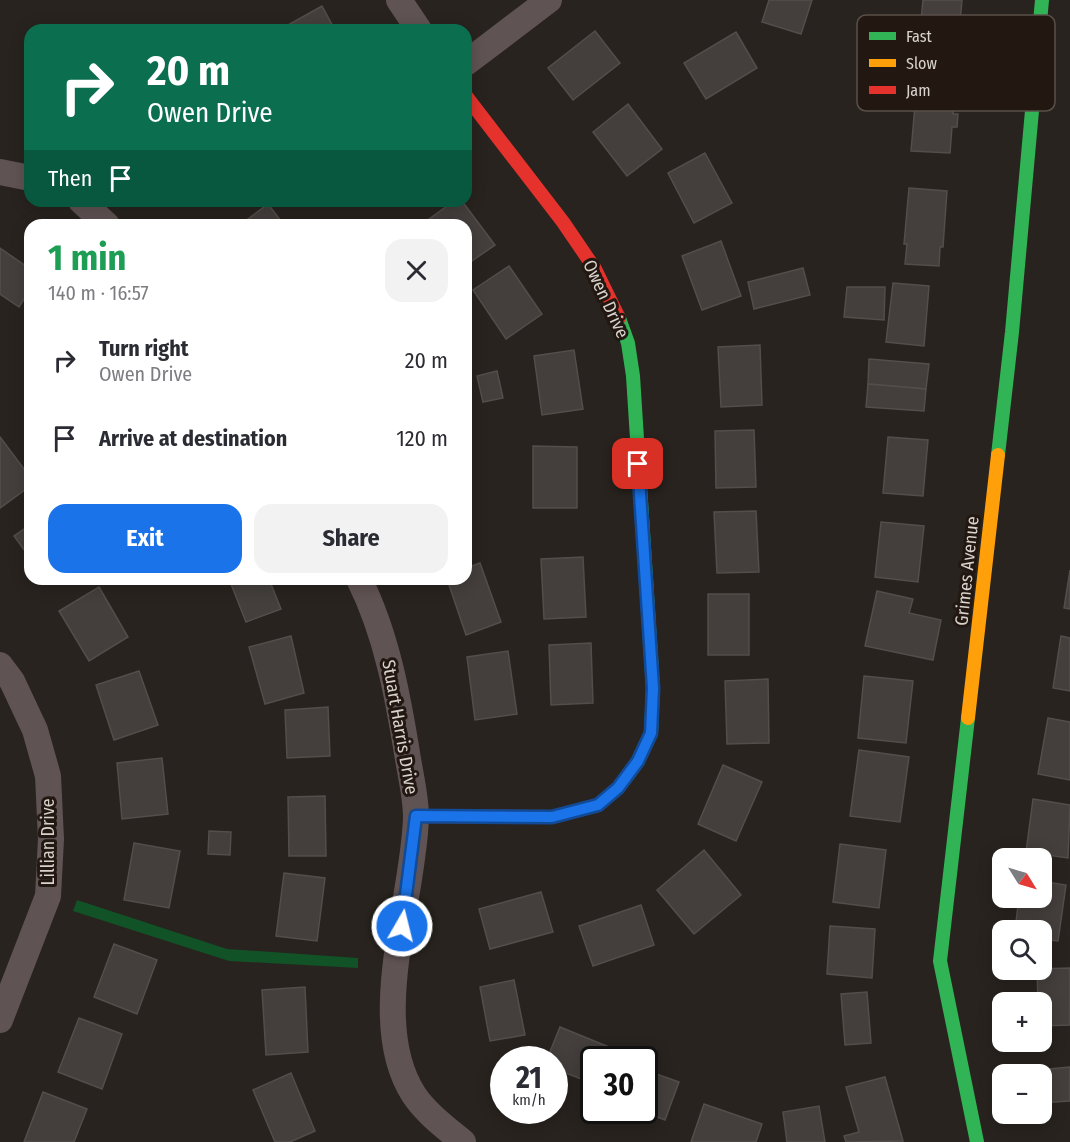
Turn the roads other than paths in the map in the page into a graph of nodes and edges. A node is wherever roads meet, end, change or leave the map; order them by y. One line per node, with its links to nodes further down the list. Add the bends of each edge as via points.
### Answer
1 (399, 0): 5 (street)
2 (549, 0): 6 (street)
3 (1042, 0): 4 (street, Grimes Avenue)
4 (1041, 15)
5 (415, 24)
6 (472, 58)
7 (472, 104): 15 (street, Owen Drive, via 596,269 628,343 653,688 651,733 638,761 618,788 598,805 552,817)
8 (1032, 111): 18 (street, Grimes Avenue, via 1012,332 940,961)
9 (0, 172): 10 (street)
10 (24, 177)
11 (88, 207): 12 (street)
12 (100, 219)
13 (361, 585): 15 (street, Stuart Harris Drive, via 383,638 400,712)
14 (0, 665): 16 (street, Lillian Drive, via 35,730 48,776 51,839 48,896)
15 (416, 816): 17 (street, Stuart Harris Drive, via 391,1008 394,1041 414,1096)
16 (0, 1020)
17 (463, 1142)
18 (977, 1142)

